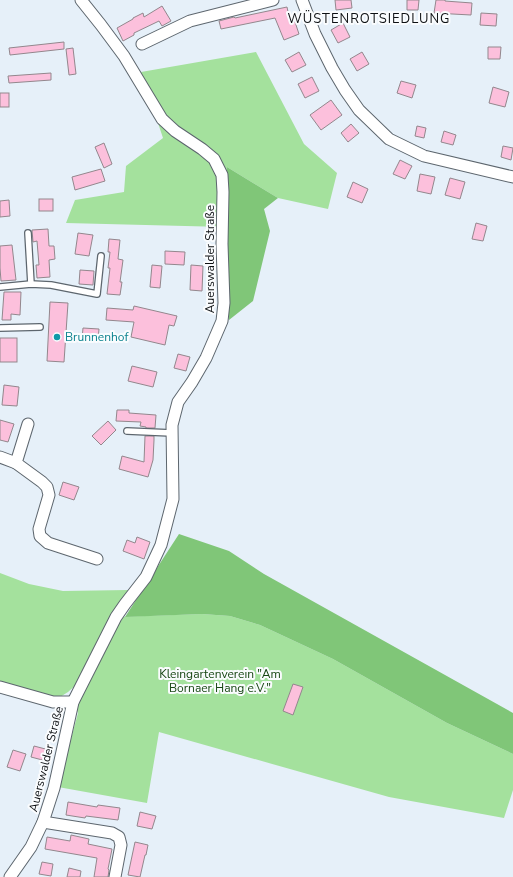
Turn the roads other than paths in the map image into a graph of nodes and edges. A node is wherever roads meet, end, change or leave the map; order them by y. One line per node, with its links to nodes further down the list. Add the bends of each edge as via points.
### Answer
1 (81, 0): 14 (street, Auerswalder Straße, via 124,56 162,120 214,159 222,175 222,321 206,358 178,402)
2 (273, 0): 4 (street, via 190,21)
3 (302, 0): 5 (street, via 315,34 345,90 359,110 389,139 424,156)
4 (142, 44)
5 (513, 177)
6 (28, 233): 8 (lane)
7 (101, 256): 8 (lane, via 97,294 51,285)
8 (31, 284): 9 (lane)
9 (0, 287)
10 (40, 327): 11 (lane)
11 (0, 328)
12 (28, 424): 16 (street)
13 (127, 431): 14 (lane)
14 (172, 433): 19 (street, Auerswalder Straße, via 173,499 161,545 146,577 116,617)
15 (0, 457): 16 (street)
16 (16, 463): 17 (street, via 47,488 49,495 39,529 40,536 48,543)
17 (97, 559)
18 (0, 688): 19 (street, Auerswalder Straße, via 53,702)
19 (73, 702): 20 (street, Auerswalder Straße, via 54,788)
20 (43, 822): 21 (street, Auerswalder Straße); 22 (street, Auerswalder Straße, via 112,833 119,837 121,845)
21 (14, 876)
22 (115, 877)

